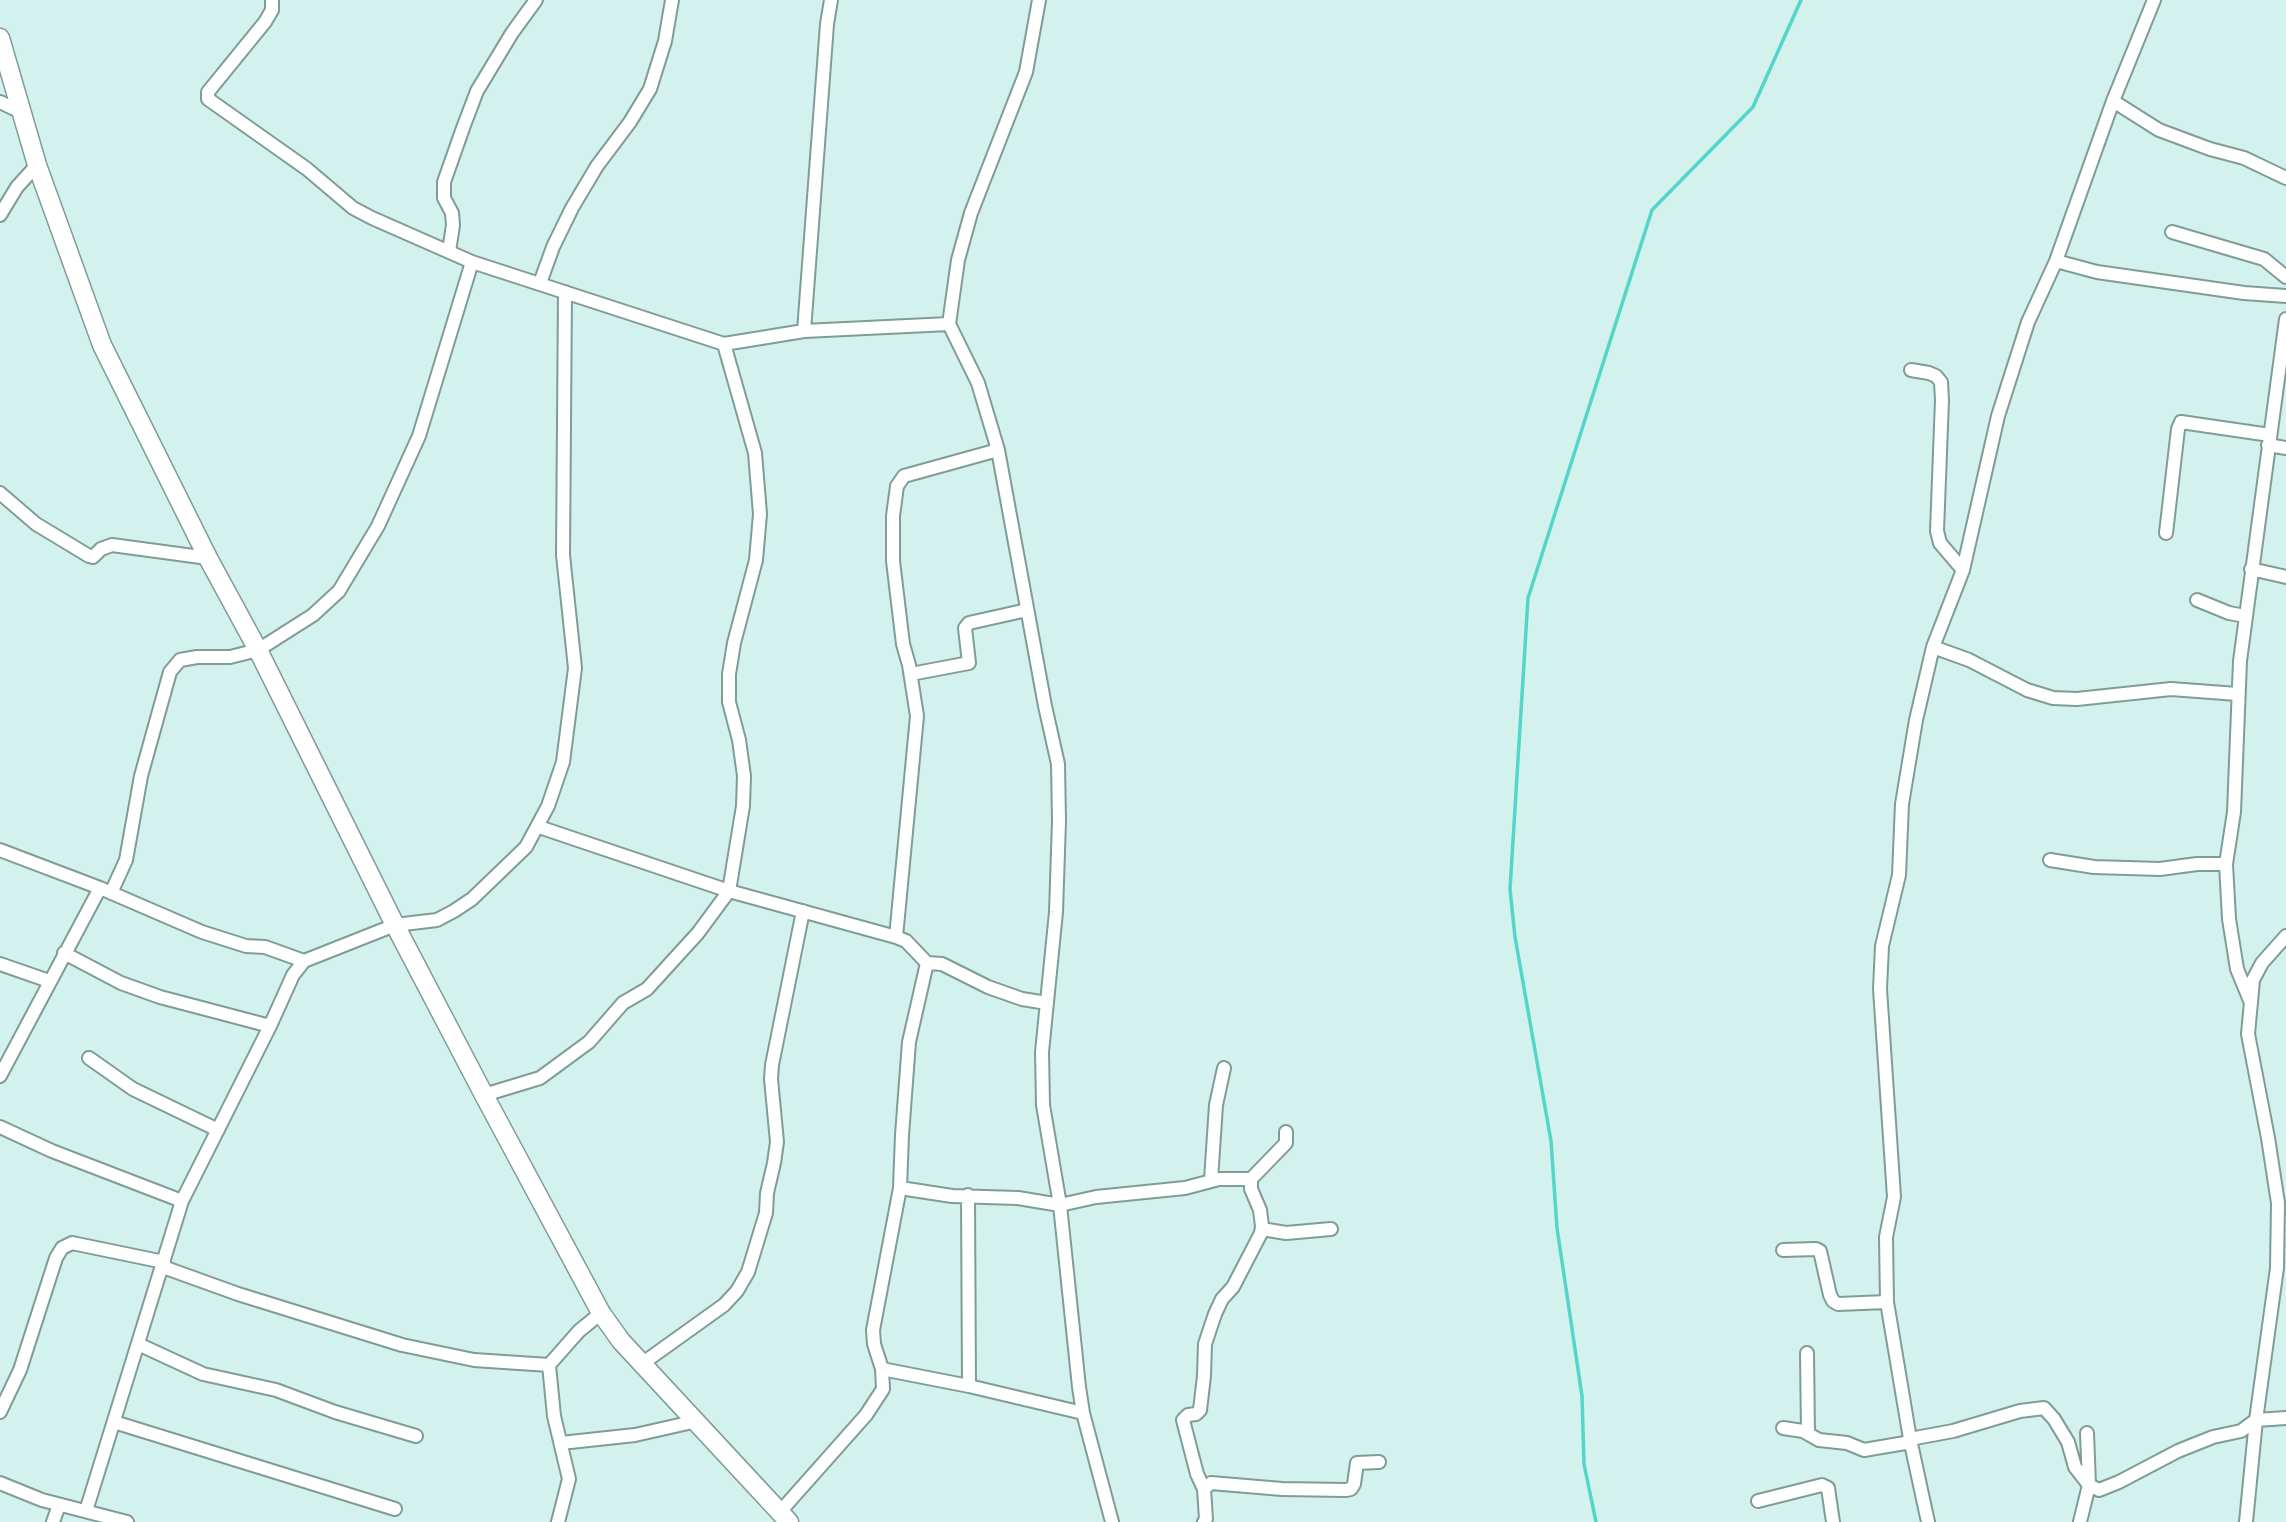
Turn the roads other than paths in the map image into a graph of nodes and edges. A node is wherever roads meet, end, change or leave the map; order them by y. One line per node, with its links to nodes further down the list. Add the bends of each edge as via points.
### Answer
1 (272, 0): 15 (street, via 265,22 208,92 208,99 307,169 353,208)
2 (536, 0): 15 (street, via 477,91 444,182 453,225)
3 (672, 0): 19 (street, via 650,89 572,208)
4 (831, 0): 24 (street)
5 (1039, 0): 23 (street, via 1026,72 961,248)
6 (2154, 0): 8 (street)
7 (0, 38): 10 (street)
8 (2113, 101): 12 (street, via 2159,130 2244,158); 16 (street)
9 (0, 102): 10 (street)
10 (21, 112): 11 (street)
11 (37, 165): 13 (street); 33 (street, via 102,345)
12 (2286, 178)
13 (0, 215)
14 (2172, 232): 18 (street, via 2264,259)
15 (449, 251): 17 (street)
16 (2056, 261): 21 (street, via 2097,272); 35 (street, via 2028,322 1998,416)
17 (472, 262): 19 (street); 41 (street, via 419,436 378,526 340,591 313,615)
18 (2286, 277)
19 (540, 284): 20 (street)
20 (565, 292): 25 (street); 44 (street, via 563,555 575,668 563,762)
21 (2286, 296)
22 (2286, 319): 26 (street)
23 (949, 324): 24 (street); 30 (street, via 978,383)
24 (804, 331): 25 (street)
25 (724, 344): 49 (street, via 755,453 760,514 756,560 729,674 729,702 744,776)
26 (2283, 364): 28 (street)
27 (1911, 370): 35 (street, via 1929,373 1941,382 1937,531 1940,543)
28 (2269, 440): 29 (street); 32 (street, via 2181,422); 34 (street)
29 (2286, 448)
30 (999, 450): 38 (street); 42 (street, via 904,476 897,486 893,561)
31 (0, 493): 33 (street, via 36,524 89,556 112,545)
32 (2166, 533)
33 (208, 558): 41 (street)
34 (2251, 569): 36 (street); 39 (street)
35 (1963, 570): 40 (street)
36 (2286, 577)
37 (2197, 600): 39 (street)
38 (1027, 610): 42 (street, via 970,623 965,628 968,663); 59 (street, via 1058,764 1056,912)
39 (2245, 616): 43 (street)
40 (1933, 647): 43 (street, via 2053,698 2171,689); 79 (street, via 1902,804 1899,875 1882,946 1882,1040 1894,1197 1886,1237)
41 (258, 650): 48 (street, via 180,660 170,672 141,776 126,860); 51 (street)
42 (911, 674): 53 (street, via 917,716)
43 (2237, 694): 47 (street, via 2234,812)
44 (539, 827): 49 (street); 51 (street, via 526,847 472,899 437,920)
45 (0, 850): 48 (street)
46 (2050, 860): 47 (street, via 2160,869)
47 (2226, 864): 60 (street, via 2237,969)
48 (105, 890): 54 (street); 55 (street, via 202,932)
49 (729, 891): 50 (street); 65 (street, via 647,989 623,1003 589,1042 540,1078)
50 (803, 911): 53 (street); 83 (street, via 772,1065 778,1142 766,1213 748,1272 724,1305)
51 (395, 925): 55 (street); 65 (street)
52 (2286, 936): 60 (street, via 2253,980)
53 (896, 937): 56 (street, via 906,941)
54 (64, 953): 58 (street); 61 (street, via 121,983 160,997)
55 (304, 961): 61 (street)
56 (926, 963): 59 (street, via 943,964 988,987); 71 (street, via 909,1042)
57 (0, 964): 58 (street)
58 (49, 981): 64 (street)
59 (1047, 1003): 74 (street, via 1043,1105)
60 (2251, 1003): 90 (street, via 2248,1034 2277,1203 2277,1268)
61 (270, 1026): 67 (street)
62 (89, 1058): 67 (street, via 133,1088)
63 (1224, 1068): 70 (street, via 1216,1105)
64 (0, 1076)
65 (484, 1095): 80 (street)
66 (0, 1127): 73 (street)
67 (218, 1130): 73 (street)
68 (1286, 1132): 69 (street, via 1286,1143)
69 (1251, 1179): 70 (street); 75 (street)
70 (1211, 1180): 74 (street, via 1185,1188)
71 (900, 1188): 72 (street); 85 (street, via 873,1330)
72 (968, 1195): 74 (street); 86 (street)
73 (182, 1201): 78 (street)
74 (1060, 1205): 88 (street)
75 (1262, 1228): 76 (street, via 1286,1233); 102 (street, via 1208,1331 1200,1410 1183,1420)
76 (1331, 1229)
77 (1783, 1250): 79 (street, via 1819,1251 1830,1295 1838,1304)
78 (163, 1264): 81 (street); 84 (street, via 238,1294 402,1345 474,1360); 87 (street, via 72,1243 62,1248 20,1370)
79 (1887, 1302): 97 (street)
80 (601, 1313): 83 (street); 84 (street)
81 (138, 1344): 92 (street); 96 (street, via 203,1374 276,1390)
82 (1807, 1353): 94 (street)
83 (643, 1363): 91 (street)
84 (549, 1365): 98 (street)
85 (882, 1369): 86 (street); 107 (street, via 883,1389 866,1415)
86 (969, 1386): 88 (street)
87 (0, 1412)
88 (1083, 1413): 111 (street)
89 (2286, 1418): 90 (street)
90 (2256, 1420): 101 (street, via 2241,1432 2178,1451 2099,1490); 116 (street)
91 (697, 1421): 98 (street, via 635,1435); 107 (street)
92 (114, 1422): 105 (street); 106 (street)
93 (1783, 1428): 94 (street)
94 (1808, 1433): 97 (street, via 1819,1440 1864,1450)
95 (2087, 1433): 101 (street)
96 (416, 1436)
97 (1911, 1440): 101 (street, via 2044,1408 2068,1442 2075,1467); 114 (street)
98 (561, 1443): 110 (street, via 569,1479)
99 (1379, 1462): 102 (street, via 1357,1463 1354,1484 1346,1490 1211,1483)
100 (0, 1483): 104 (street)
101 (2089, 1485): 115 (street)
102 (1203, 1489): 112 (street)
103 (1758, 1501): 113 (street, via 1822,1485 1828,1488)
104 (59, 1505): 106 (street); 108 (street)
105 (395, 1509)
106 (86, 1511): 109 (street)
107 (784, 1518)
108 (52, 1522)
109 (127, 1522)
110 (558, 1522)
111 (1112, 1522)
112 (1204, 1522)
113 (1833, 1522)
114 (1928, 1522)
115 (2080, 1522)
116 (2246, 1522)

